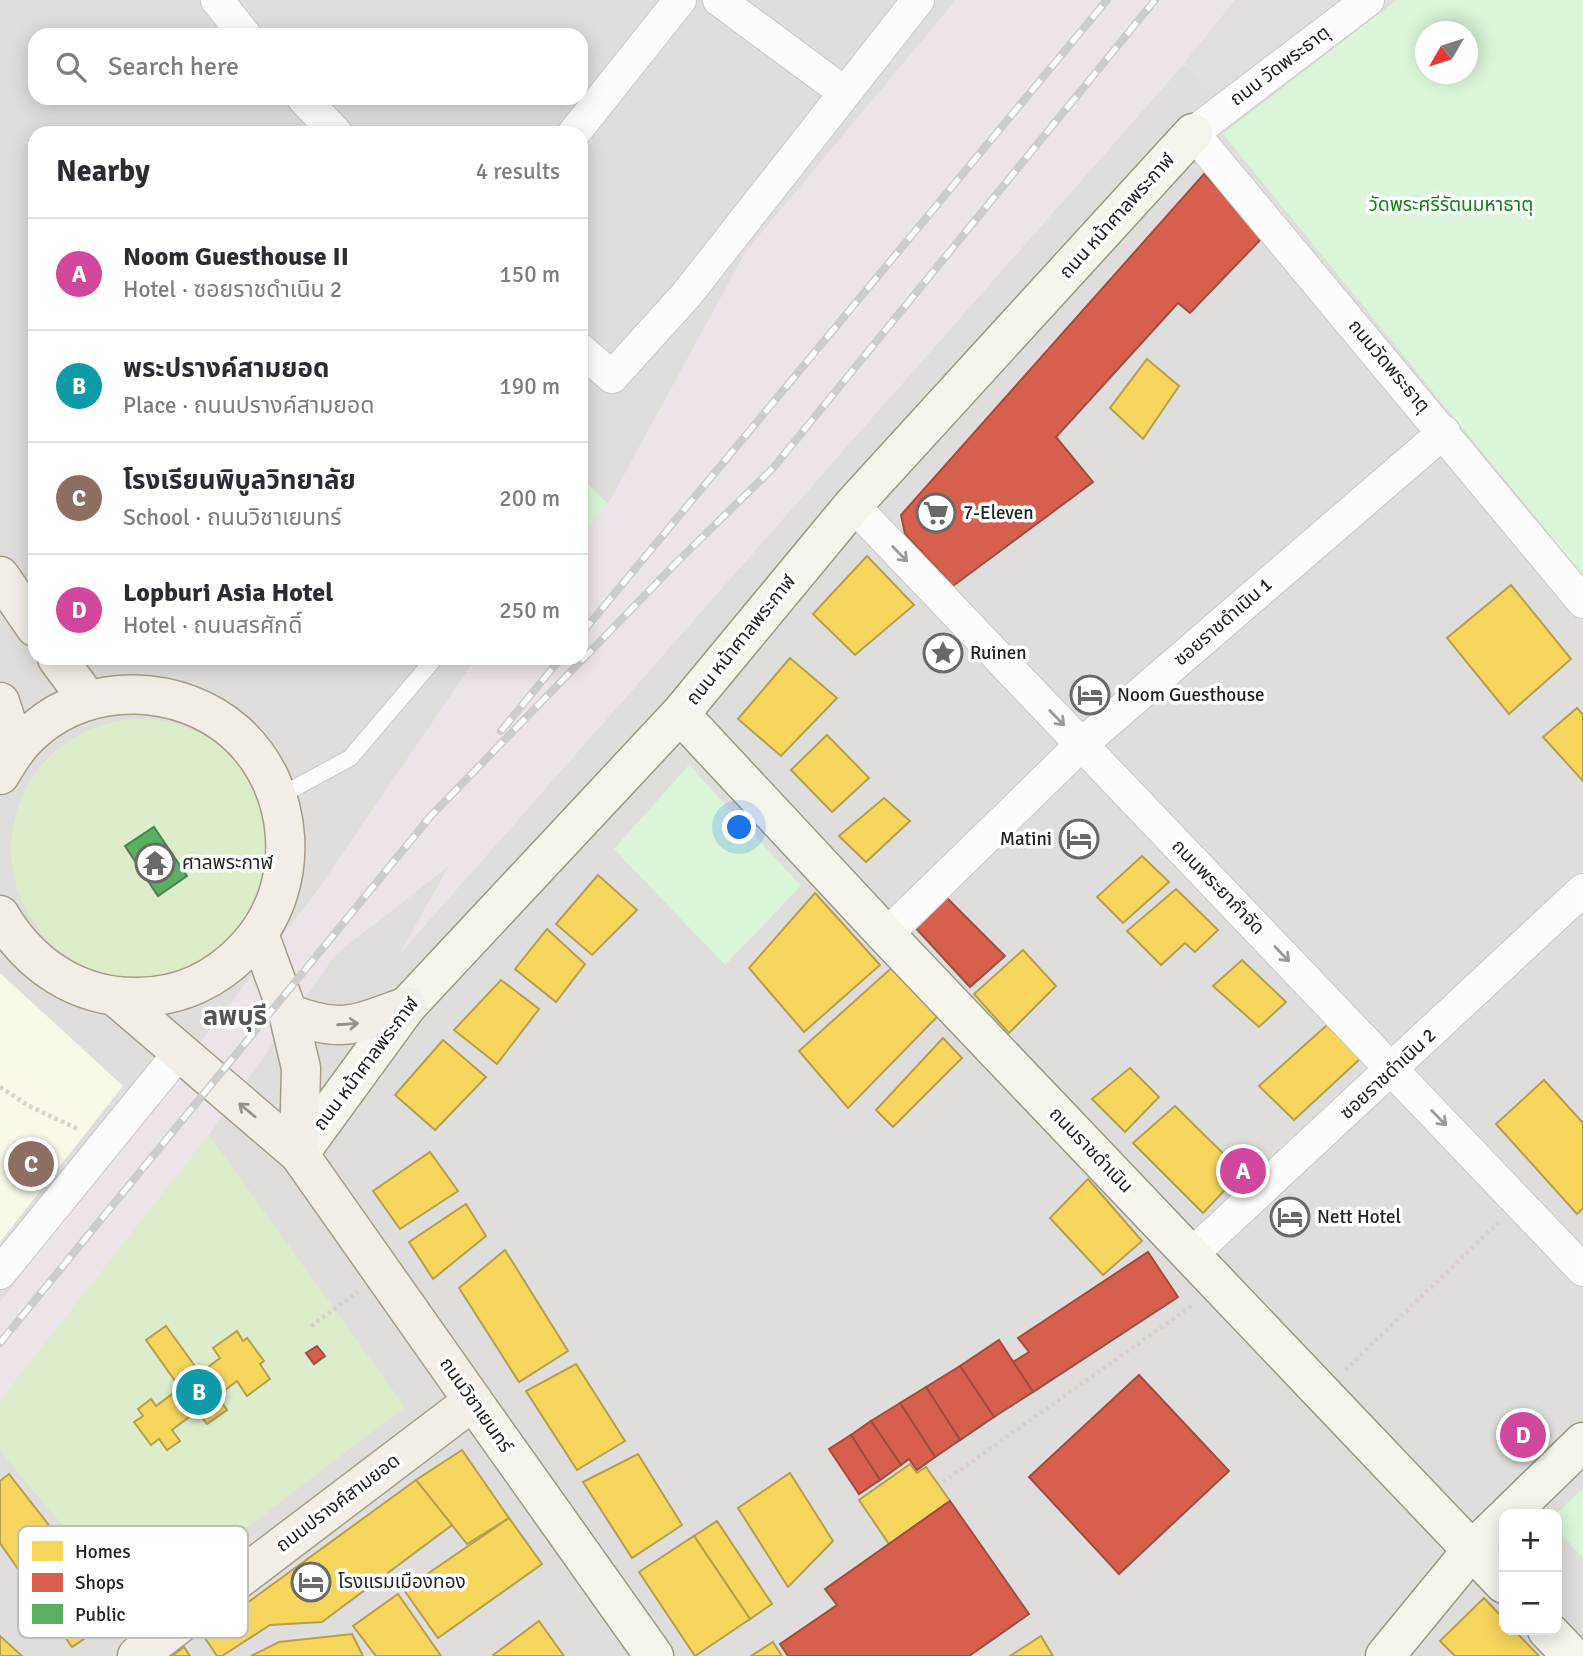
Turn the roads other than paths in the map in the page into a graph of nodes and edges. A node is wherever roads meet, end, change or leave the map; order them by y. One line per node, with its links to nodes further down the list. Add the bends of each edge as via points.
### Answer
1 (217, 0): 6 (street)
2 (680, 0): 10 (street)
3 (719, 0): 7 (street)
4 (918, 0): 7 (street)
5 (1368, 0): 11 (street, ถนน วัดพระธาตุ)
6 (239, 28)
7 (845, 93): 12 (street, via 687,294 612,376)
8 (310, 105): 9 (street)
9 (329, 126)
10 (580, 126)
11 (1193, 133): 13 (street, ถนนวัดพระธาตุ); 14 (street, ถนน หน้าศาลพระกาฬ)
12 (588, 356)
13 (1444, 432): 16 (street, ถนนวัดพระธาตุ); 23 (street, ซอยราชดำเนิน 1)
14 (853, 505): 22 (street, ถนน หน้าศาลพระกาฬ); 23 (street, ถนนพระยากำจัด, one-way to 23)
15 (0, 576): 17 (main road)
16 (1583, 601)
17 (28, 618)
18 (62, 665): 20 (main road)
19 (429, 665): 25 (lane, via 350,758)
20 (88, 700): 24 (main road, via 36,729); 25 (main road, via 127,694 166,697 202,710 235,732 261,761)
21 (0, 702): 24 (main road)
22 (680, 713): 29 (street, ถนนราชดำเนิน); 31 (street, ถนน หน้าศาลพระกาฬ)
23 (1082, 744): 29 (street, ซอยราชดำเนิน 1); 34 (street, ถนนพระยากำจัด, one-way to 34)
24 (8, 762)
25 (278, 797): 28 (main road, via 286,832 285,868 276,902)
26 (1583, 890): 34 (street, ซอยราชดำเนิน 2)
27 (0, 915): 30 (main road, via 13,938 42,967 78,988)
28 (259, 934): 30 (main road, via 232,964 197,986 158,997); 32 (main road)
29 (886, 935): 36 (street, ถนนราชดำเนิน)
30 (117, 998): 33 (main road, ถนนวิชาเยนทร์)
31 (407, 1006): 32 (main road, one-way to 31, via 321,1026 358,1024); 35 (street, ถนน หน้าศาลพระกาฬ)
32 (288, 1013): 35 (main road, via 301,1068)
33 (180, 1052): 35 (main road, ถนนวิชาเยนทร์, one-way to 33); 38 (street)
34 (1393, 1070): 36 (street, ซอยราชดำเนิน 2); 37 (street, ถนนพระยากำจัด, one-way to 37)
35 (299, 1154): 39 (main road, ถนนวิชาเยนทร์)
36 (1191, 1255): 43 (street, ถนนราชดำเนิน)
37 (1583, 1270)
38 (0, 1273)
39 (473, 1401): 44 (main road, ถนนปรางค์สามยอด); 49 (street, ถนนวิชาเยนทร์)
40 (1583, 1442): 41 (street)
41 (1514, 1509)
42 (1499, 1524): 43 (street)
43 (1472, 1550): 45 (street, ถนนราชดำเนิน); 50 (street)
44 (248, 1572)
45 (1499, 1579)
46 (1552, 1635): 51 (street)
47 (161, 1638): 48 (main road, ถนนปรางค์สามยอด)
48 (137, 1656)
49 (654, 1656)
50 (1385, 1656)
51 (1572, 1656)

